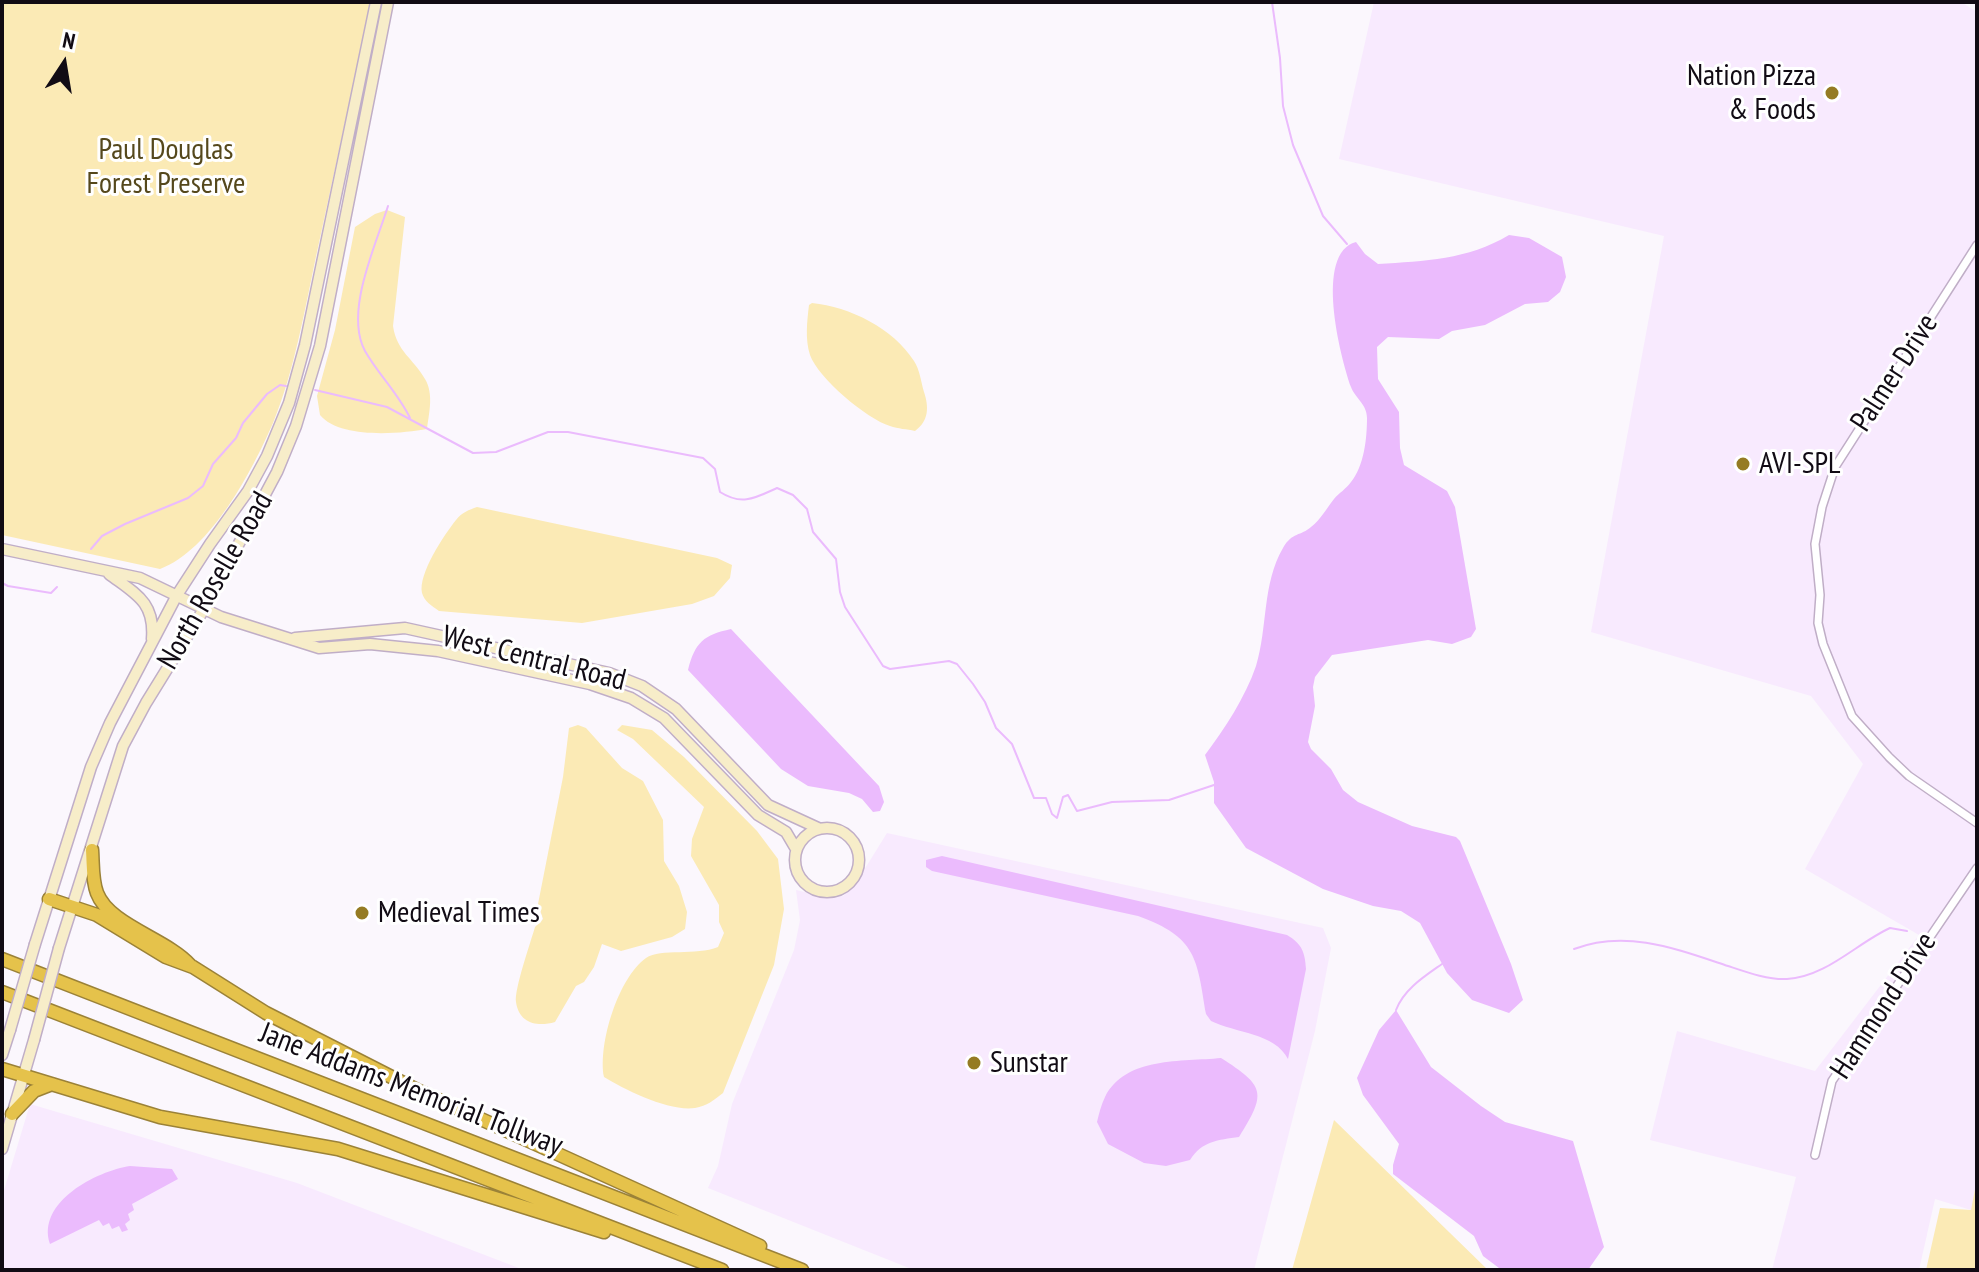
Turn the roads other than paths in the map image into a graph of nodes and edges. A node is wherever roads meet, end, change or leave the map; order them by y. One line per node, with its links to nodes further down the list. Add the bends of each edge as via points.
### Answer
1 (376, 2): 6 (main road, North Roselle Road, via 289,403 248,491)
2 (388, 2): 7 (main road, North Roselle Road, via 311,377 277,472)
3 (1977, 245): 16 (street, Palmer Drive, via 1835,467 1815,544 1818,623 1852,716 1909,776)
4 (2, 549): 5 (main road, West Central Road)
5 (104, 571): 6 (main road, West Central Road, via 140,578); 10 (main road, via 148,607 154,621)
6 (177, 595): 7 (main road, West Central Road); 10 (main road, North Roselle Road)
7 (204, 609): 9 (main road, West Central Road); 19 (main road, North Roselle Road, via 123,746)
8 (441, 635): 9 (main road, West Central Road, via 405,628); 11 (main road); 12 (main road, West Central Road)
9 (293, 639): 11 (main road, West Central Road, via 319,648 370,644)
10 (152, 642): 21 (main road, North Roselle Road, via 96,756)
11 (438, 651): 13 (main road, West Central Road)
12 (549, 659): 13 (main road); 14 (main road, West Central Road, via 609,673)
13 (545, 674): 15 (main road, West Central Road)
14 (649, 691): 15 (main road); 17 (main road, West Central Road, via 676,709 768,805)
15 (640, 703): 18 (main road, West Central Road, via 664,718 758,815 786,832)
16 (1977, 823)
17 (818, 828): 18 (main road); 18 (main road, via 835,828 855,844 858,869 848,884 827,892 806,885 797,873)
18 (796, 849)
19 (92, 850): 22 (main road, North Roselle Road); 24 (highway, via 96,890 107,909 179,952)
20 (1977, 868): 32 (street, Hammond Drive, via 1832,1081)
21 (49, 899): 22 (highway); 26 (main road, North Roselle Road, bridge)
22 (73, 906): 24 (highway); 28 (main road, North Roselle Road, bridge)
23 (2, 959): 35 (highway, Jane Addams Memorial Tollway)
24 (193, 967): 36 (highway, via 266,1013 417,1090)
25 (2, 992): 33 (highway, Jane Addams Memorial Tollway)
26 (2, 1055)
27 (2, 1069): 28 (highway)
28 (23, 1075): 29 (highway); 30 (main road, North Roselle Road)
29 (52, 1084): 30 (highway, via 34,1091); 33 (highway, via 171,1119 338,1149)
30 (12, 1114): 31 (main road, North Roselle Road)
31 (2, 1149)
32 (1815, 1155)
33 (709, 1264): 34 (highway, Jane Addams Memorial Tollway)
34 (722, 1270)
35 (802, 1270)
36 (814, 1270)

